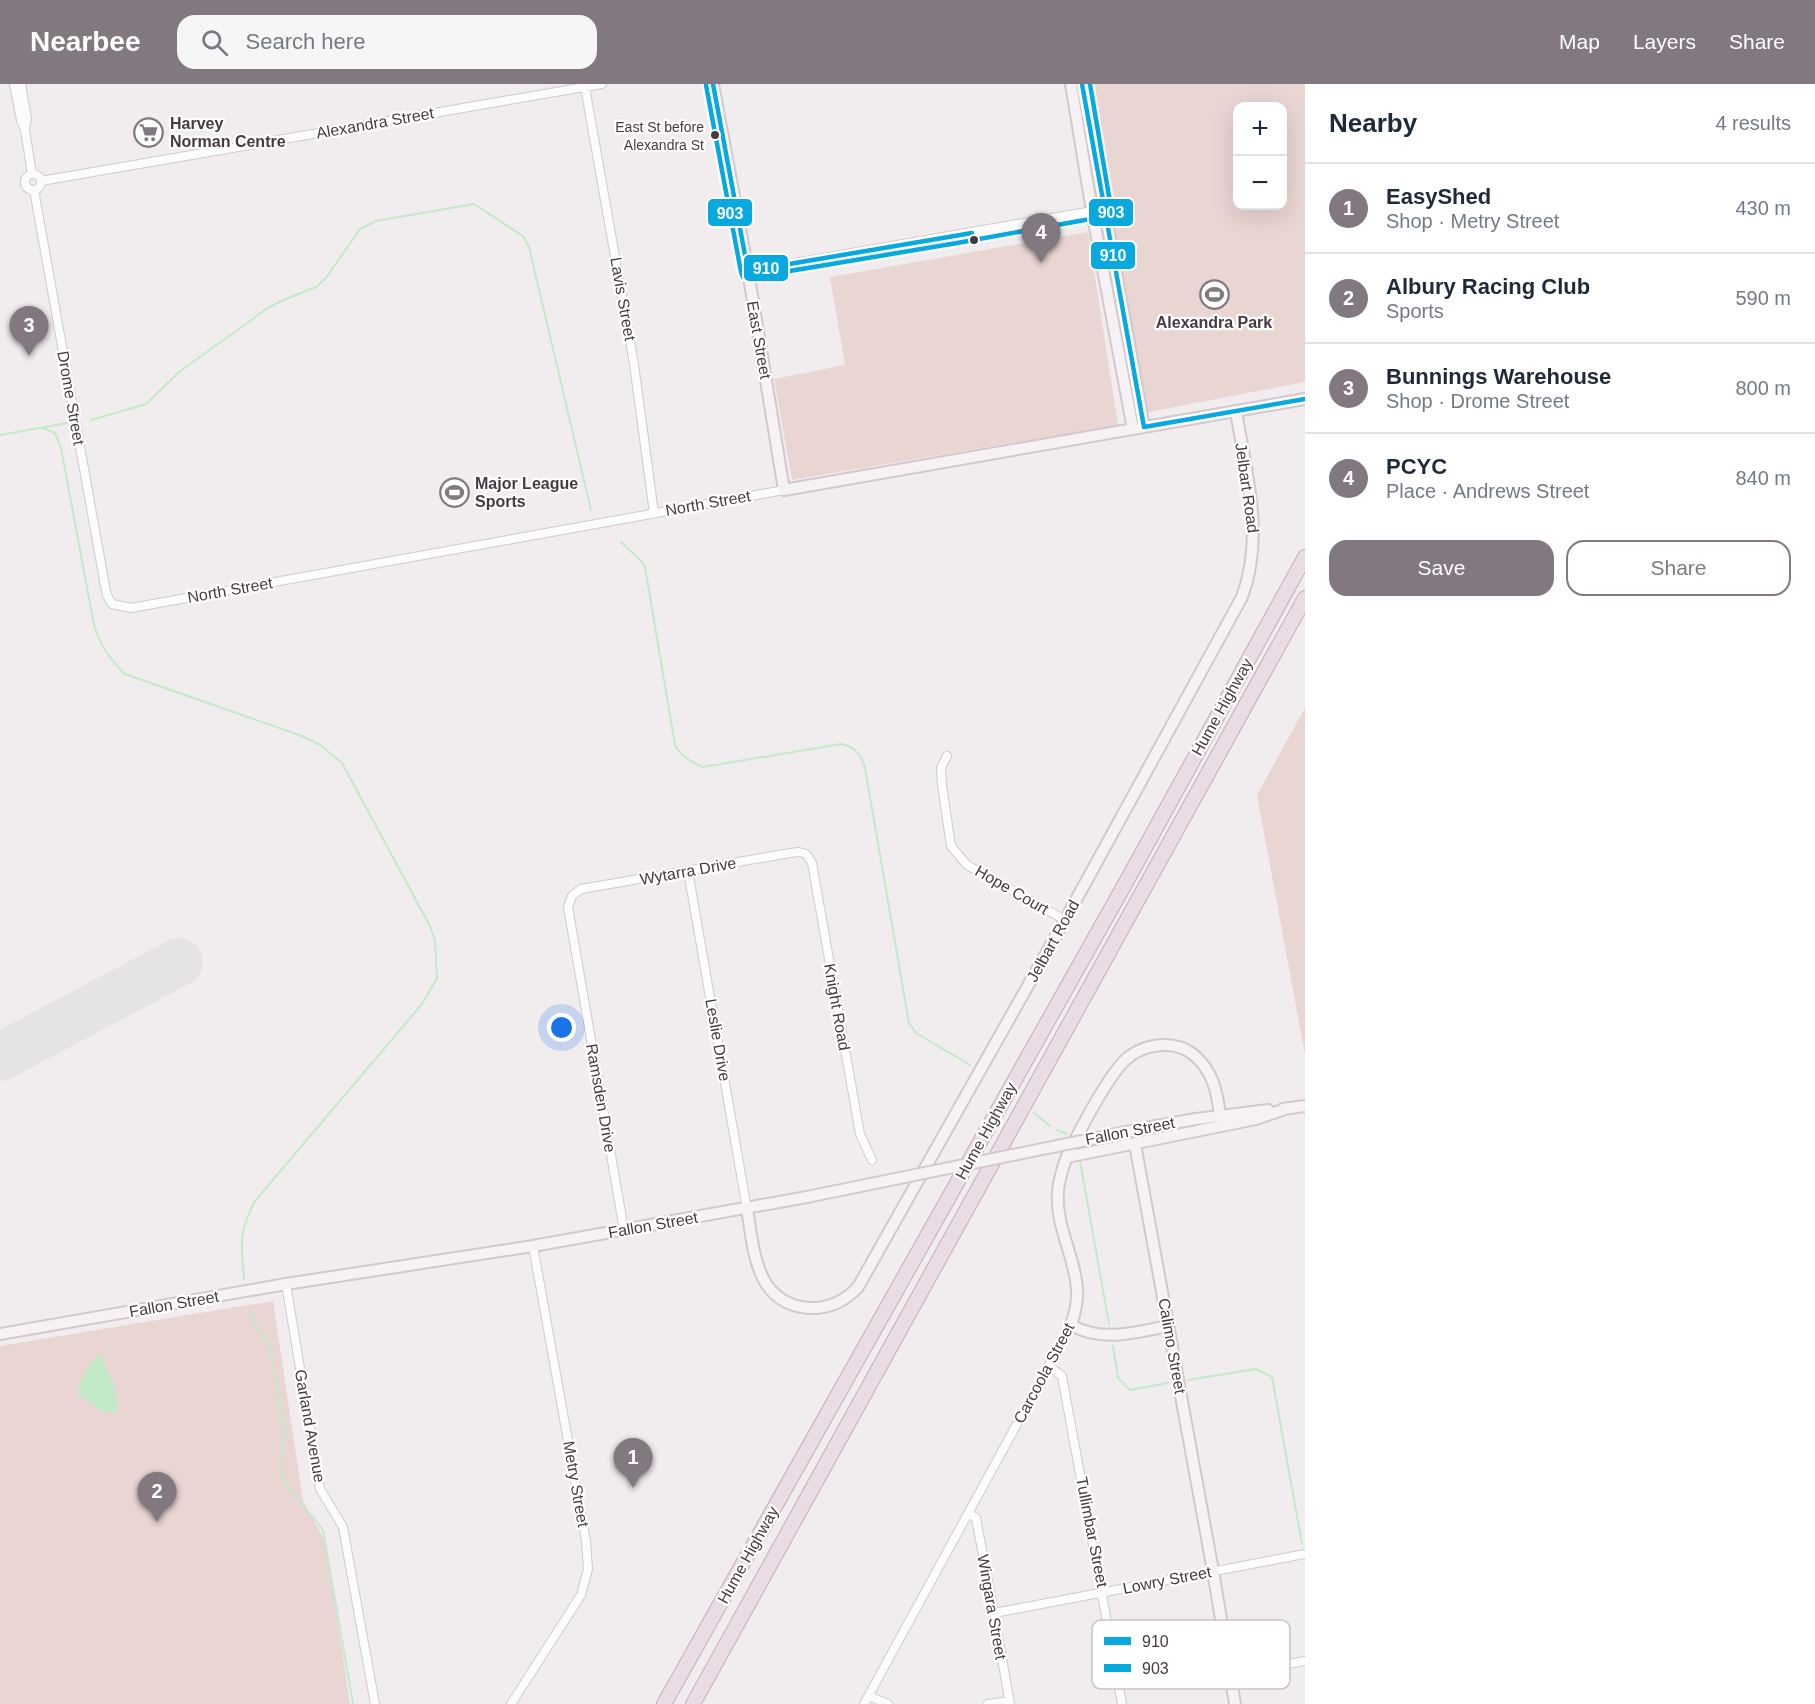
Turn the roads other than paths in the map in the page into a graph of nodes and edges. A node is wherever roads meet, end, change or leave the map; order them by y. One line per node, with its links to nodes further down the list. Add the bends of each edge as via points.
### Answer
1 (602, 84): 6 (street, Alexandra Street)
2 (713, 84): 12 (street, East Street)
3 (1071, 84): 11 (street)
4 (1082, 84): 10 (street)
5 (16, 85): 7 (street)
6 (585, 87): 8 (street, Alexandra Street); 17 (street, Lavis Street, via 634,364)
7 (32, 174): 8 (street); 9 (street, via 25,182 28,189)
8 (41, 181): 9 (street)
9 (34, 190): 20 (street, Drome Street, via 105,586)
10 (1104, 209): 11 (street); 15 (street)
11 (1092, 211): 12 (street); 15 (street)
12 (748, 271): 16 (street, East Street)
13 (1305, 399): 14 (street, North Street)
14 (1236, 411): 15 (street, North Street); 27 (street, Jelbart Road, via 1254,527 1247,584)
15 (1138, 428): 16 (street, North Street)
16 (784, 490): 17 (street, North Street)
17 (654, 513): 20 (street, North Street, via 131,608)
18 (1305, 557): 21 (highway, Hume Highway)
19 (1305, 598): 22 (highway, Hume Highway)
20 (112, 604)
21 (1272, 618): 22 (street); 57 (highway, Hume Highway)
22 (1290, 626): 58 (highway, Hume Highway)
23 (947, 756): 27 (street, Hope Court, via 941,768 951,846 967,865)
24 (806, 854): 25 (street, Wytarra Drive, via 789,853); 33 (street, Knight Road, via 812,863 860,1134)
25 (688, 871): 26 (street, Wytarra Drive, via 581,889); 34 (street, Leslie Drive)
26 (572, 896): 35 (street, Ramsden Drive, via 568,907)
27 (1065, 920): 34 (street, Jelbart Road, via 852,1294 837,1303 814,1308 794,1305 773,1293 760,1273)
28 (1305, 1106): 29 (street, Fallon Street)
29 (1288, 1108): 30 (street, Fallon Street); 31 (street, via 1256,1119)
30 (1220, 1115): 32 (street, Carcoola Street, via 1215,1085 1200,1060 1177,1046 1147,1047 1129,1056 1119,1067); 34 (street, Fallon Street, bridge)
31 (1135, 1144): 32 (street); 39 (street, Calimo Street)
32 (1067, 1156): 38 (street, Carcoola Street, via 1058,1191 1058,1210 1077,1290)
33 (873, 1160)
34 (747, 1209): 35 (street, Fallon Street)
35 (624, 1230): 36 (street, Fallon Street)
36 (533, 1246): 37 (street, Fallon Street); 56 (street, Metry Street, via 588,1569 581,1595)
37 (286, 1284): 40 (street, Fallon Street); 55 (street, Garland Avenue, via 320,1489 343,1527)
38 (1071, 1325): 39 (street, via 1082,1331 1113,1336); 41 (street, Carcoola Street)
39 (1169, 1326): 44 (street, Calimo Street)
40 (0, 1334)
41 (1049, 1366): 42 (street, Carcoola Street); 45 (street, Tullimbar Street, via 1062,1376)
42 (968, 1513): 46 (street, Wingara Street, via 976,1518); 53 (street, Carcoola Street)
43 (1305, 1554): 44 (street, Lowry Street)
44 (1213, 1571): 45 (street, Lowry Street); 48 (street, Calimo Street)
45 (1103, 1592): 46 (street, Lowry Street); 47 (street, Tullimbar Street)
46 (994, 1612): 54 (street, Wingara Street)
47 (1108, 1620)
48 (1221, 1620)
49 (1305, 1660): 50 (street)
50 (1290, 1663)
51 (1119, 1689): 62 (street, Tullimbar Street)
52 (1232, 1689): 63 (street, Calimo Street)
53 (869, 1695): 59 (street, Carcoola Street); 60 (street)
54 (1009, 1703): 61 (street)
55 (375, 1704)
56 (511, 1704)
57 (664, 1704)
58 (693, 1704)
59 (864, 1704)
60 (888, 1704)
61 (988, 1704)
62 (1122, 1704)
63 (1235, 1704)

